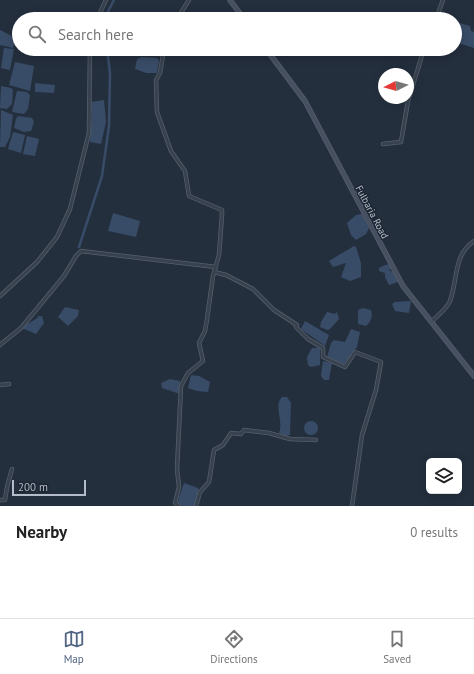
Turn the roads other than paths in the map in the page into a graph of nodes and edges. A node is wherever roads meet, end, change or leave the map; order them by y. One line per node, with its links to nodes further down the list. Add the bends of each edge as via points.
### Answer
1 (106, 0): 5 (street)
2 (189, 0): 6 (street)
3 (443, 0): 8 (street)
4 (231, 1): 7 (main road)
5 (100, 12)
6 (181, 12)
7 (239, 12)
8 (439, 12)
9 (90, 56): 17 (street, via 89,133 70,208 57,236 41,257)
10 (163, 56): 15 (street, via 156,80 157,112 171,151 185,171 189,196 222,210)
11 (271, 56): 18 (main road, Fulbaria Road, via 305,101 403,286)
12 (422, 56): 13 (street, via 408,101 401,142)
13 (383, 144)
14 (474, 241): 18 (street, via 458,263 450,303)
15 (216, 267): 16 (street); 19 (street, via 82,251 20,328)
16 (214, 272): 26 (street, via 206,325 199,343 202,361 188,373 181,386 177,469 179,487 175,503); 28 (street, via 226,275 253,289 274,310 297,325 296,328 308,339 323,348 323,357 345,367 355,352 381,362 376,390 362,435)
17 (0, 296)
18 (431, 322): 20 (main road, Fulbaria Road)
19 (0, 345)
20 (474, 376)
21 (9, 384): 22 (street)
22 (0, 385)
23 (316, 440): 27 (street, via 244,430 241,434 231,433 223,445 214,450 209,482 200,492)
24 (12, 469): 25 (street, via 5,500)
25 (0, 500)
26 (179, 506)
27 (196, 506)
28 (352, 506)

